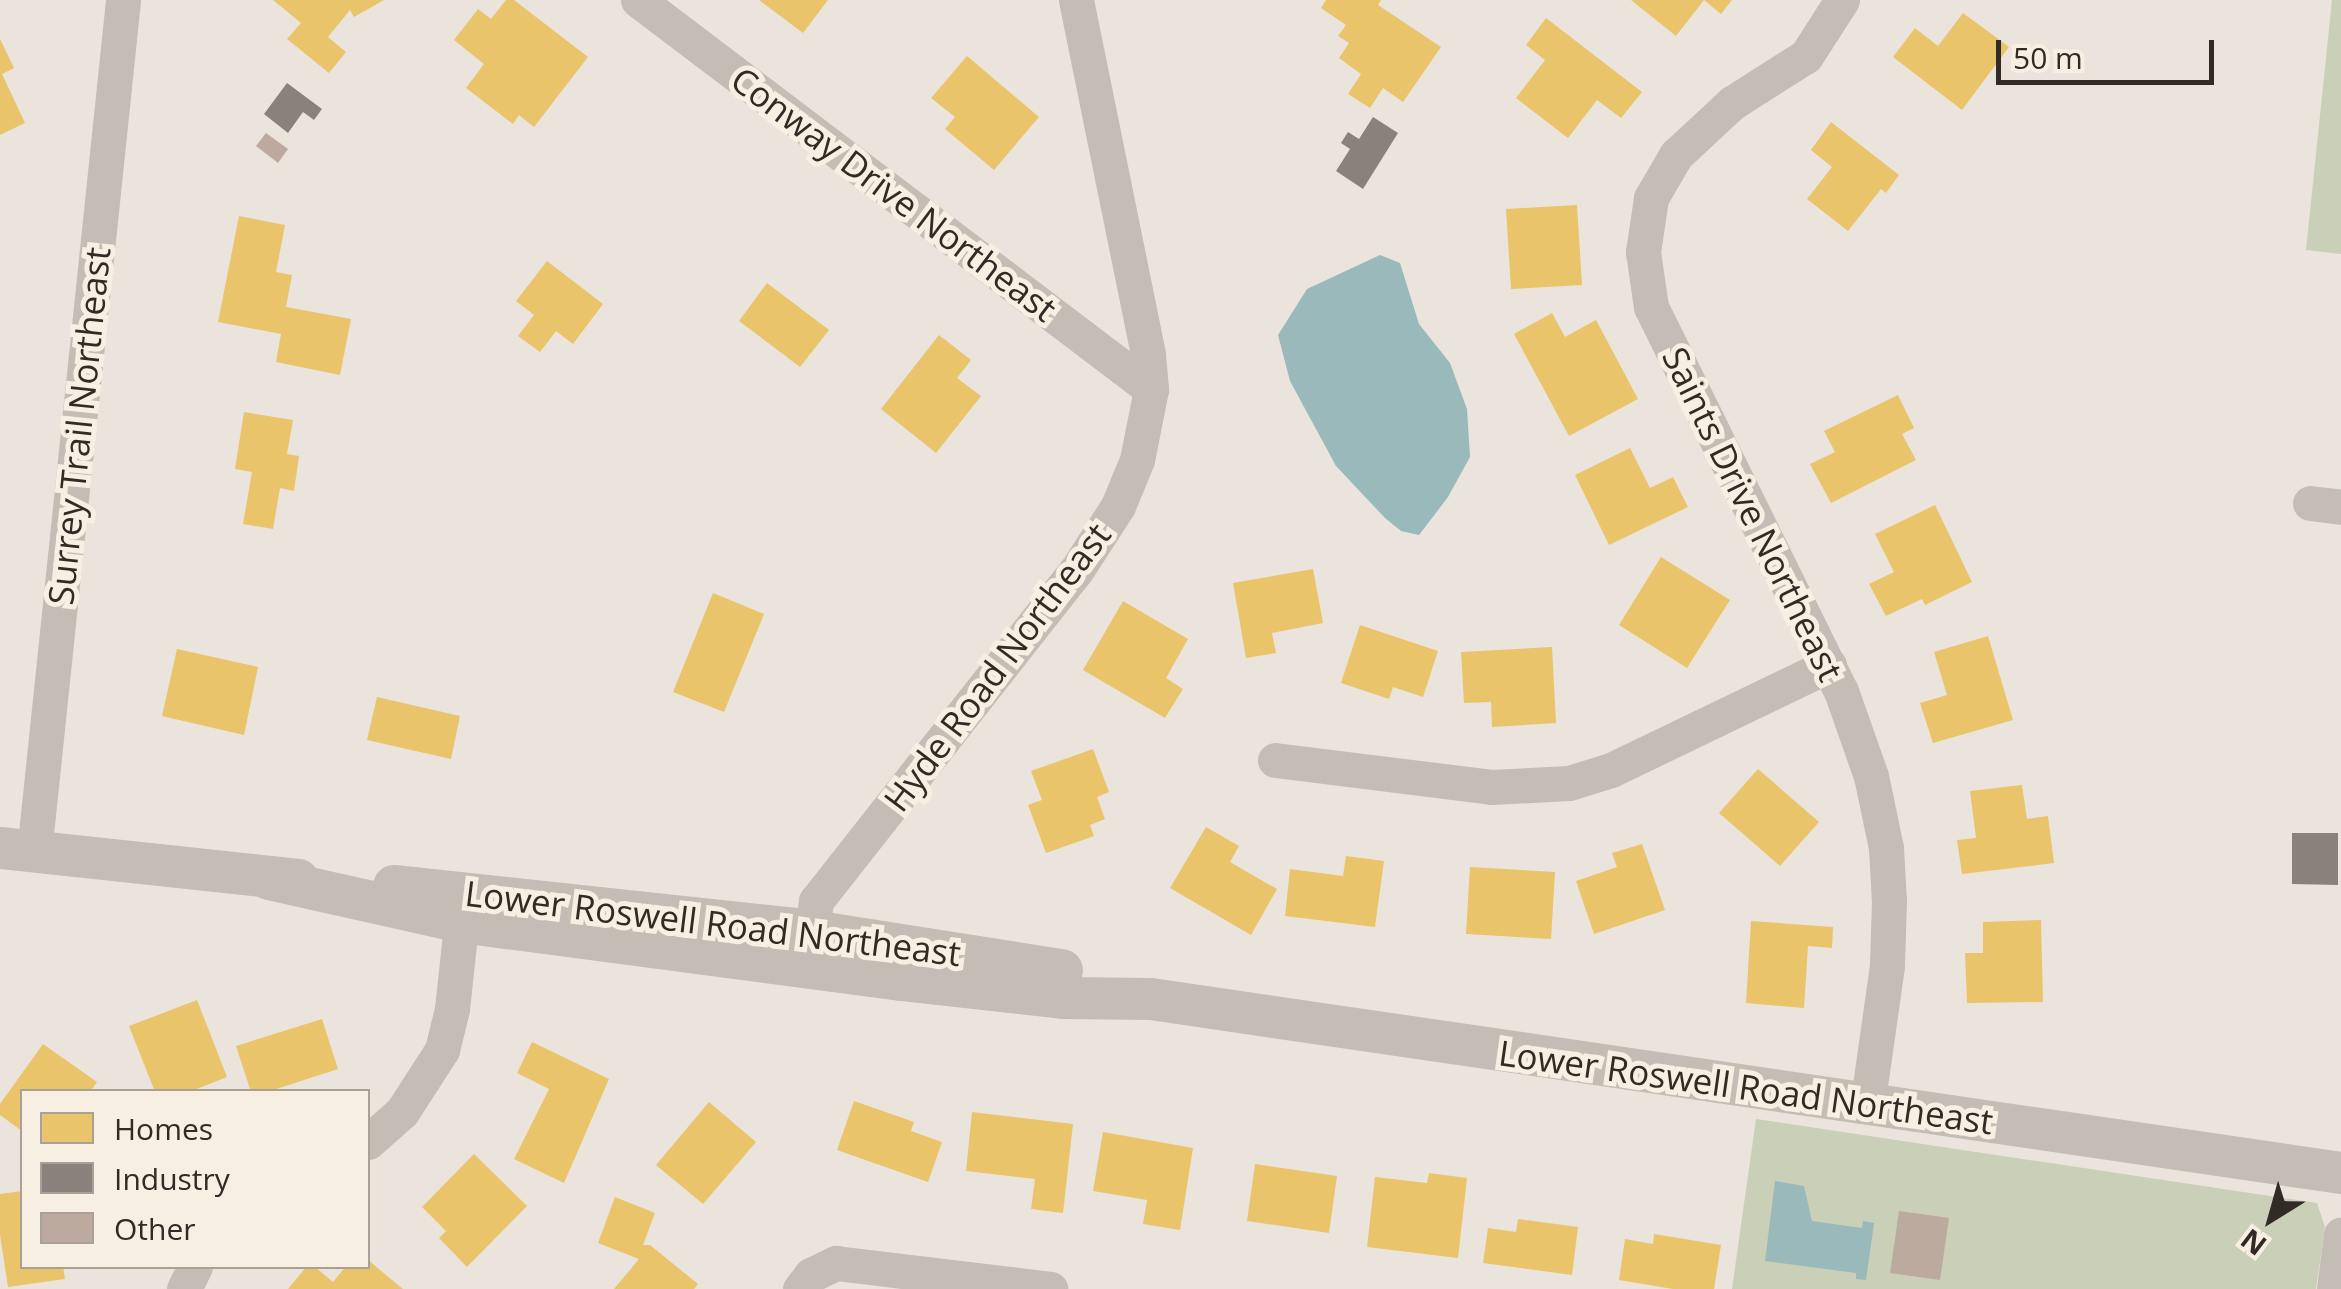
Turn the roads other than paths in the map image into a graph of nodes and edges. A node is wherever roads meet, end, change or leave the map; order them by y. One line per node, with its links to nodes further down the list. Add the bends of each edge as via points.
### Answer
1 (122, 0): 8 (street, Surrey Trail Northeast)
2 (638, 0): 5 (street, Conway Drive Northeast)
3 (1076, 0): 5 (street, Hyde Road Northeast)
4 (1842, 0): 6 (street, Saints Drive Northeast, via 1806,56 1732,103 1676,156 1652,198 1643,252 1650,307)
5 (1150, 389): 10 (street, Hyde Road Northeast, via 1137,460 1118,506 1076,572 816,900)
6 (1828, 665): 7 (street, via 1611,770 1569,783 1491,787); 11 (street, Saints Drive Northeast, via 1871,776 1888,873 1887,966)
7 (1275, 760)
8 (17, 850): 9 (street, Lower Roswell Road Northeast)
9 (463, 906): 10 (street, Lower Roswell Road Northeast); 12 (street, via 442,1050 402,1112)
10 (810, 948): 11 (street, Lower Roswell Road Northeast, via 1066,971 1151,999)
11 (1867, 1106): 13 (street, Lower Roswell Road Northeast)
12 (370, 1140)
13 (2341, 1173)
14 (2341, 1234): 17 (street)
15 (800, 1289): 16 (street, via 811,1275 836,1264)
16 (1050, 1289)
17 (2334, 1289)

